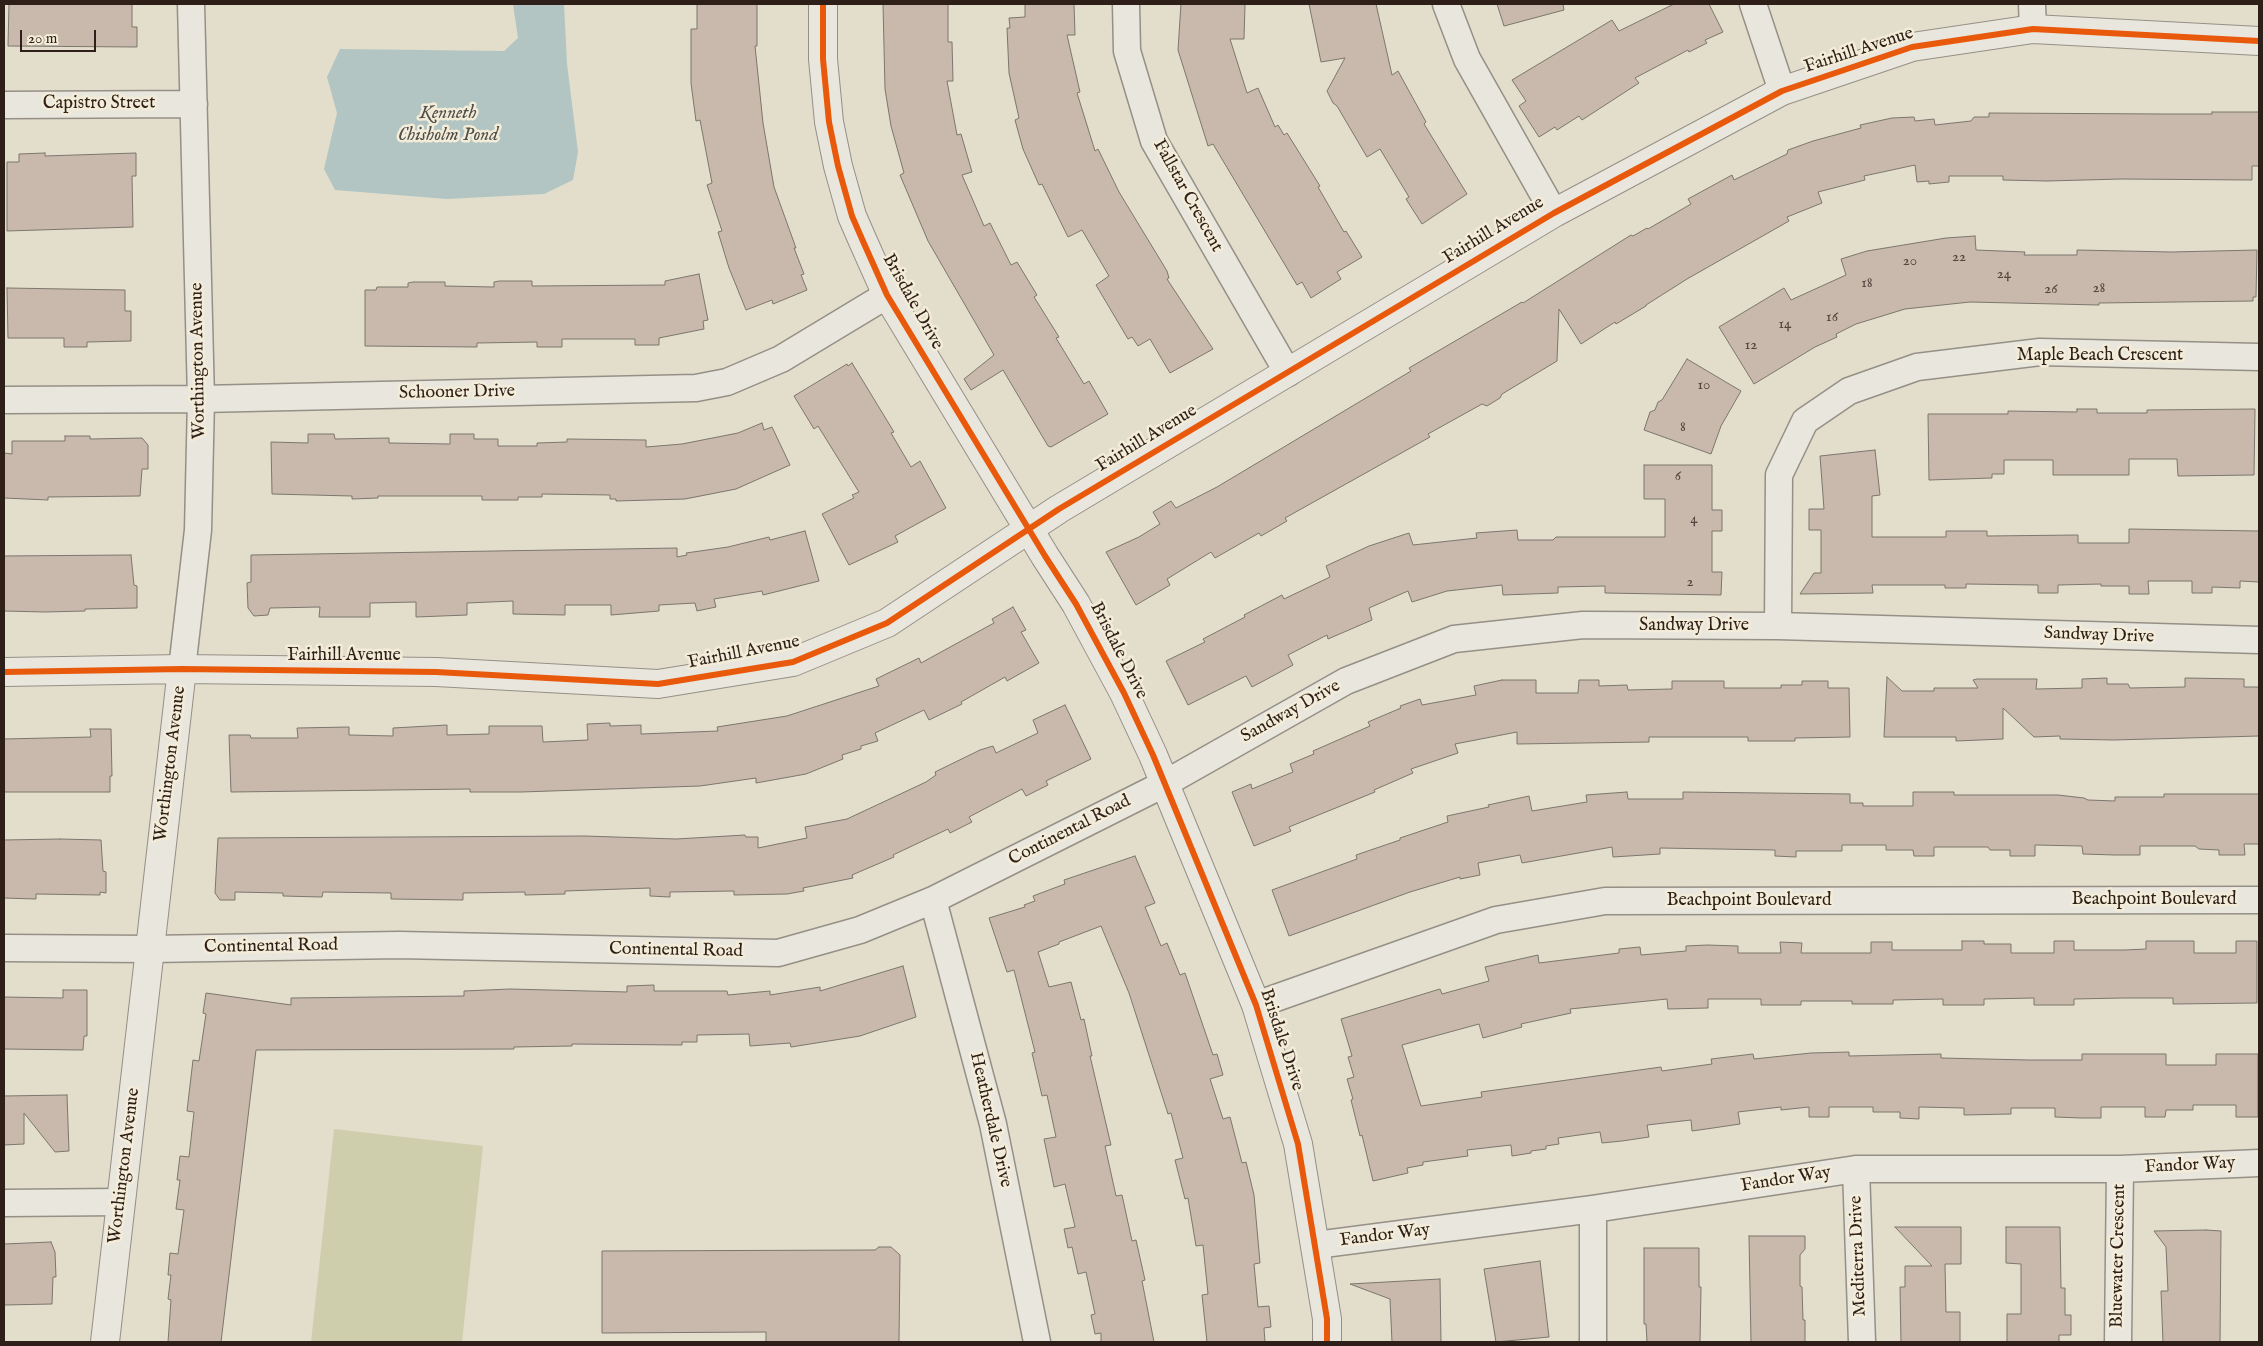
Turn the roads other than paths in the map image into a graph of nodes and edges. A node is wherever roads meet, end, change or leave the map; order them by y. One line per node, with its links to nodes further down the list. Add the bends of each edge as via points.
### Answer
1 (192, 4): 9 (street, Worthington Avenue)
2 (823, 4): 12 (street, Brisdale Drive, via 824,82 838,166 852,216)
3 (1126, 4): 14 (street, Fallstar Crescent, via 1127,51 1154,140)
4 (1446, 4): 11 (street, via 1467,59)
5 (1753, 4): 8 (street)
6 (2033, 16): 7 (street, Fairhill Avenue); 8 (street, Fairhill Avenue, via 1912,47)
7 (2259, 41)
8 (1782, 91): 11 (street, Fairhill Avenue)
9 (194, 104): 10 (street, Capistro Street); 15 (street, Worthington Avenue)
10 (4, 105)
11 (1554, 213): 14 (street, Fairhill Avenue)
12 (887, 295): 15 (street, Schooner Drive, via 781,359 727,382 696,388); 17 (street, Brisdale Drive)
13 (2259, 357): 18 (street, Maple Beach Crescent, via 2040,352 1917,367 1849,391 1805,421 1780,475)
14 (1288, 373): 17 (street, Fairhill Avenue)
15 (201, 399): 16 (street, Schooner Drive); 20 (street, Worthington Avenue, via 198,530)
16 (4, 400)
17 (1029, 527): 20 (street, Fairhill Avenue, via 887,622 793,662 658,684 436,672); 22 (street, Brisdale Drive, via 1076,604 1124,693)
18 (1778, 626): 19 (street, Sandway Drive); 22 (street, Sandway Drive, via 1583,625 1454,639 1346,681)
19 (2259, 640)
20 (182, 669): 21 (street, Fairhill Avenue); 26 (street, Worthington Avenue)
21 (4, 672)
22 (1164, 784): 23 (street, Continental Road); 27 (street, Brisdale Drive)
23 (933, 900): 26 (street, Continental Road, via 860,930 778,953 399,945); 36 (street, Heatherdale Drive, via 993,1124)
24 (2259, 900): 27 (street, Beachpoint Boulevard, via 1605,901 1496,920)
25 (4, 948): 26 (street, Continental Road)
26 (150, 949): 32 (street, Worthington Avenue)
27 (1256, 1005): 34 (street, Brisdale Drive, via 1298,1144)
28 (2259, 1162): 30 (street, Fandor Way)
29 (1856, 1169): 30 (street, Fandor Way); 33 (street, Fandor Way); 39 (street, Mediterra Drive)
30 (2120, 1169): 40 (street, Bluewater Crescent)
31 (4, 1202): 32 (street)
32 (121, 1202): 35 (street, Worthington Avenue)
33 (1593, 1209): 34 (street, Fandor Way); 38 (street)
34 (1316, 1245): 37 (street, Brisdale Drive)
35 (105, 1342)
36 (1037, 1342)
37 (1327, 1342)
38 (1594, 1342)
39 (1862, 1342)
40 (2118, 1342)

